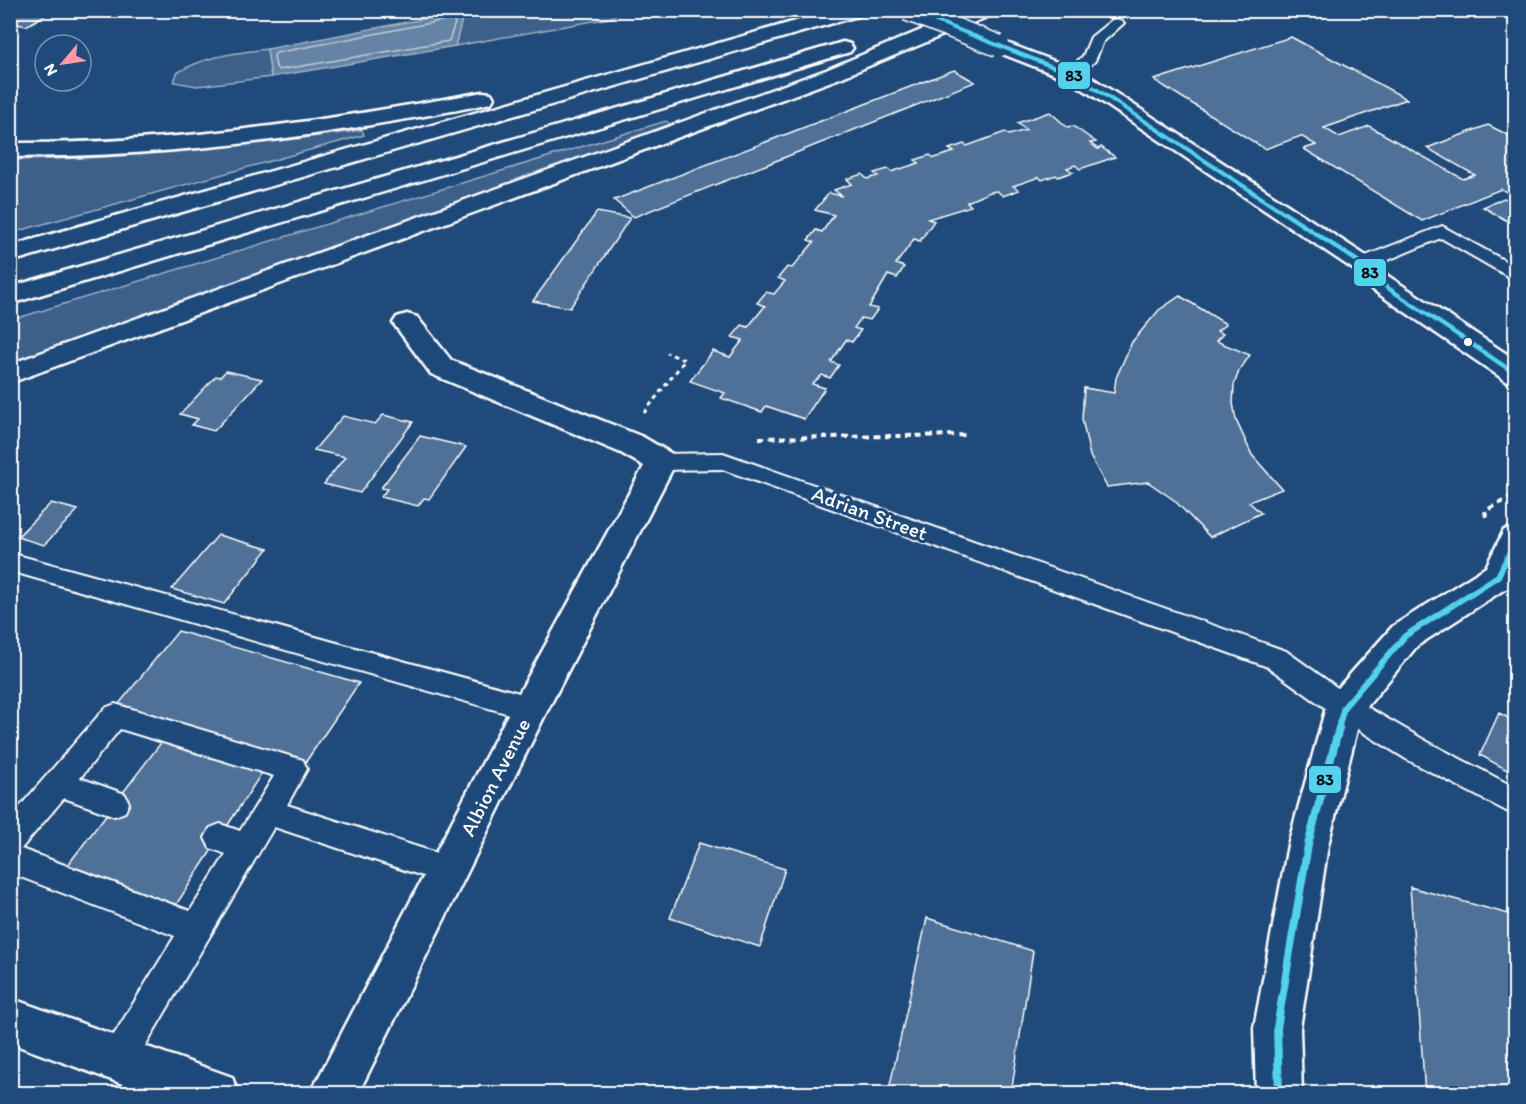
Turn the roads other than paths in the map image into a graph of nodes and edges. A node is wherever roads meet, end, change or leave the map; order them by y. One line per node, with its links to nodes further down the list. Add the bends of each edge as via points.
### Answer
1 (857, 10): 6 (main road)
2 (907, 10): 7 (main road, bridge)
3 (965, 10): 12 (main road)
4 (987, 10): 15 (main road, via 833,74)
5 (1117, 23): 7 (lane, via 1096,40 1090,58)
6 (685, 60): 8 (main road, via 362,122 274,135 132,147); 9 (main road)
7 (1072, 74): 10 (main road)
8 (10, 150)
9 (10, 254)
10 (1362, 264): 11 (lane, via 1442,231); 14 (main road, via 1394,273); 16 (main road, via 1379,282)
11 (1515, 275)
12 (10, 296)
13 (407, 323): 17 (main road, via 441,368 632,445)
14 (1515, 352)
15 (10, 374)
16 (1515, 374)
17 (661, 462): 21 (lane, Adrian Street, via 723,461 1277,659); 22 (main road, Albion Avenue)
18 (1515, 539): 20 (main road)
19 (10, 562): 22 (lane)
20 (1507, 575): 21 (main road, via 1405,636)
21 (1344, 707): 25 (lane, Adrian Street); 35 (main road, via 1308,845 1277,1028)
22 (530, 708): 29 (main road, Albion Avenue)
23 (58, 783): 24 (lane); 26 (lane, via 115,716 293,770); 27 (lane)
24 (115, 803)
25 (1515, 803)
26 (268, 812): 29 (lane); 30 (lane, via 233,842)
27 (10, 840)
28 (10, 860): 30 (lane)
29 (447, 870): 34 (main road, Albion Avenue)
30 (196, 929): 32 (lane)
31 (10, 1020): 32 (main road)
32 (119, 1058): 33 (main road)
33 (215, 1094)
34 (333, 1094)
35 (1279, 1094)

